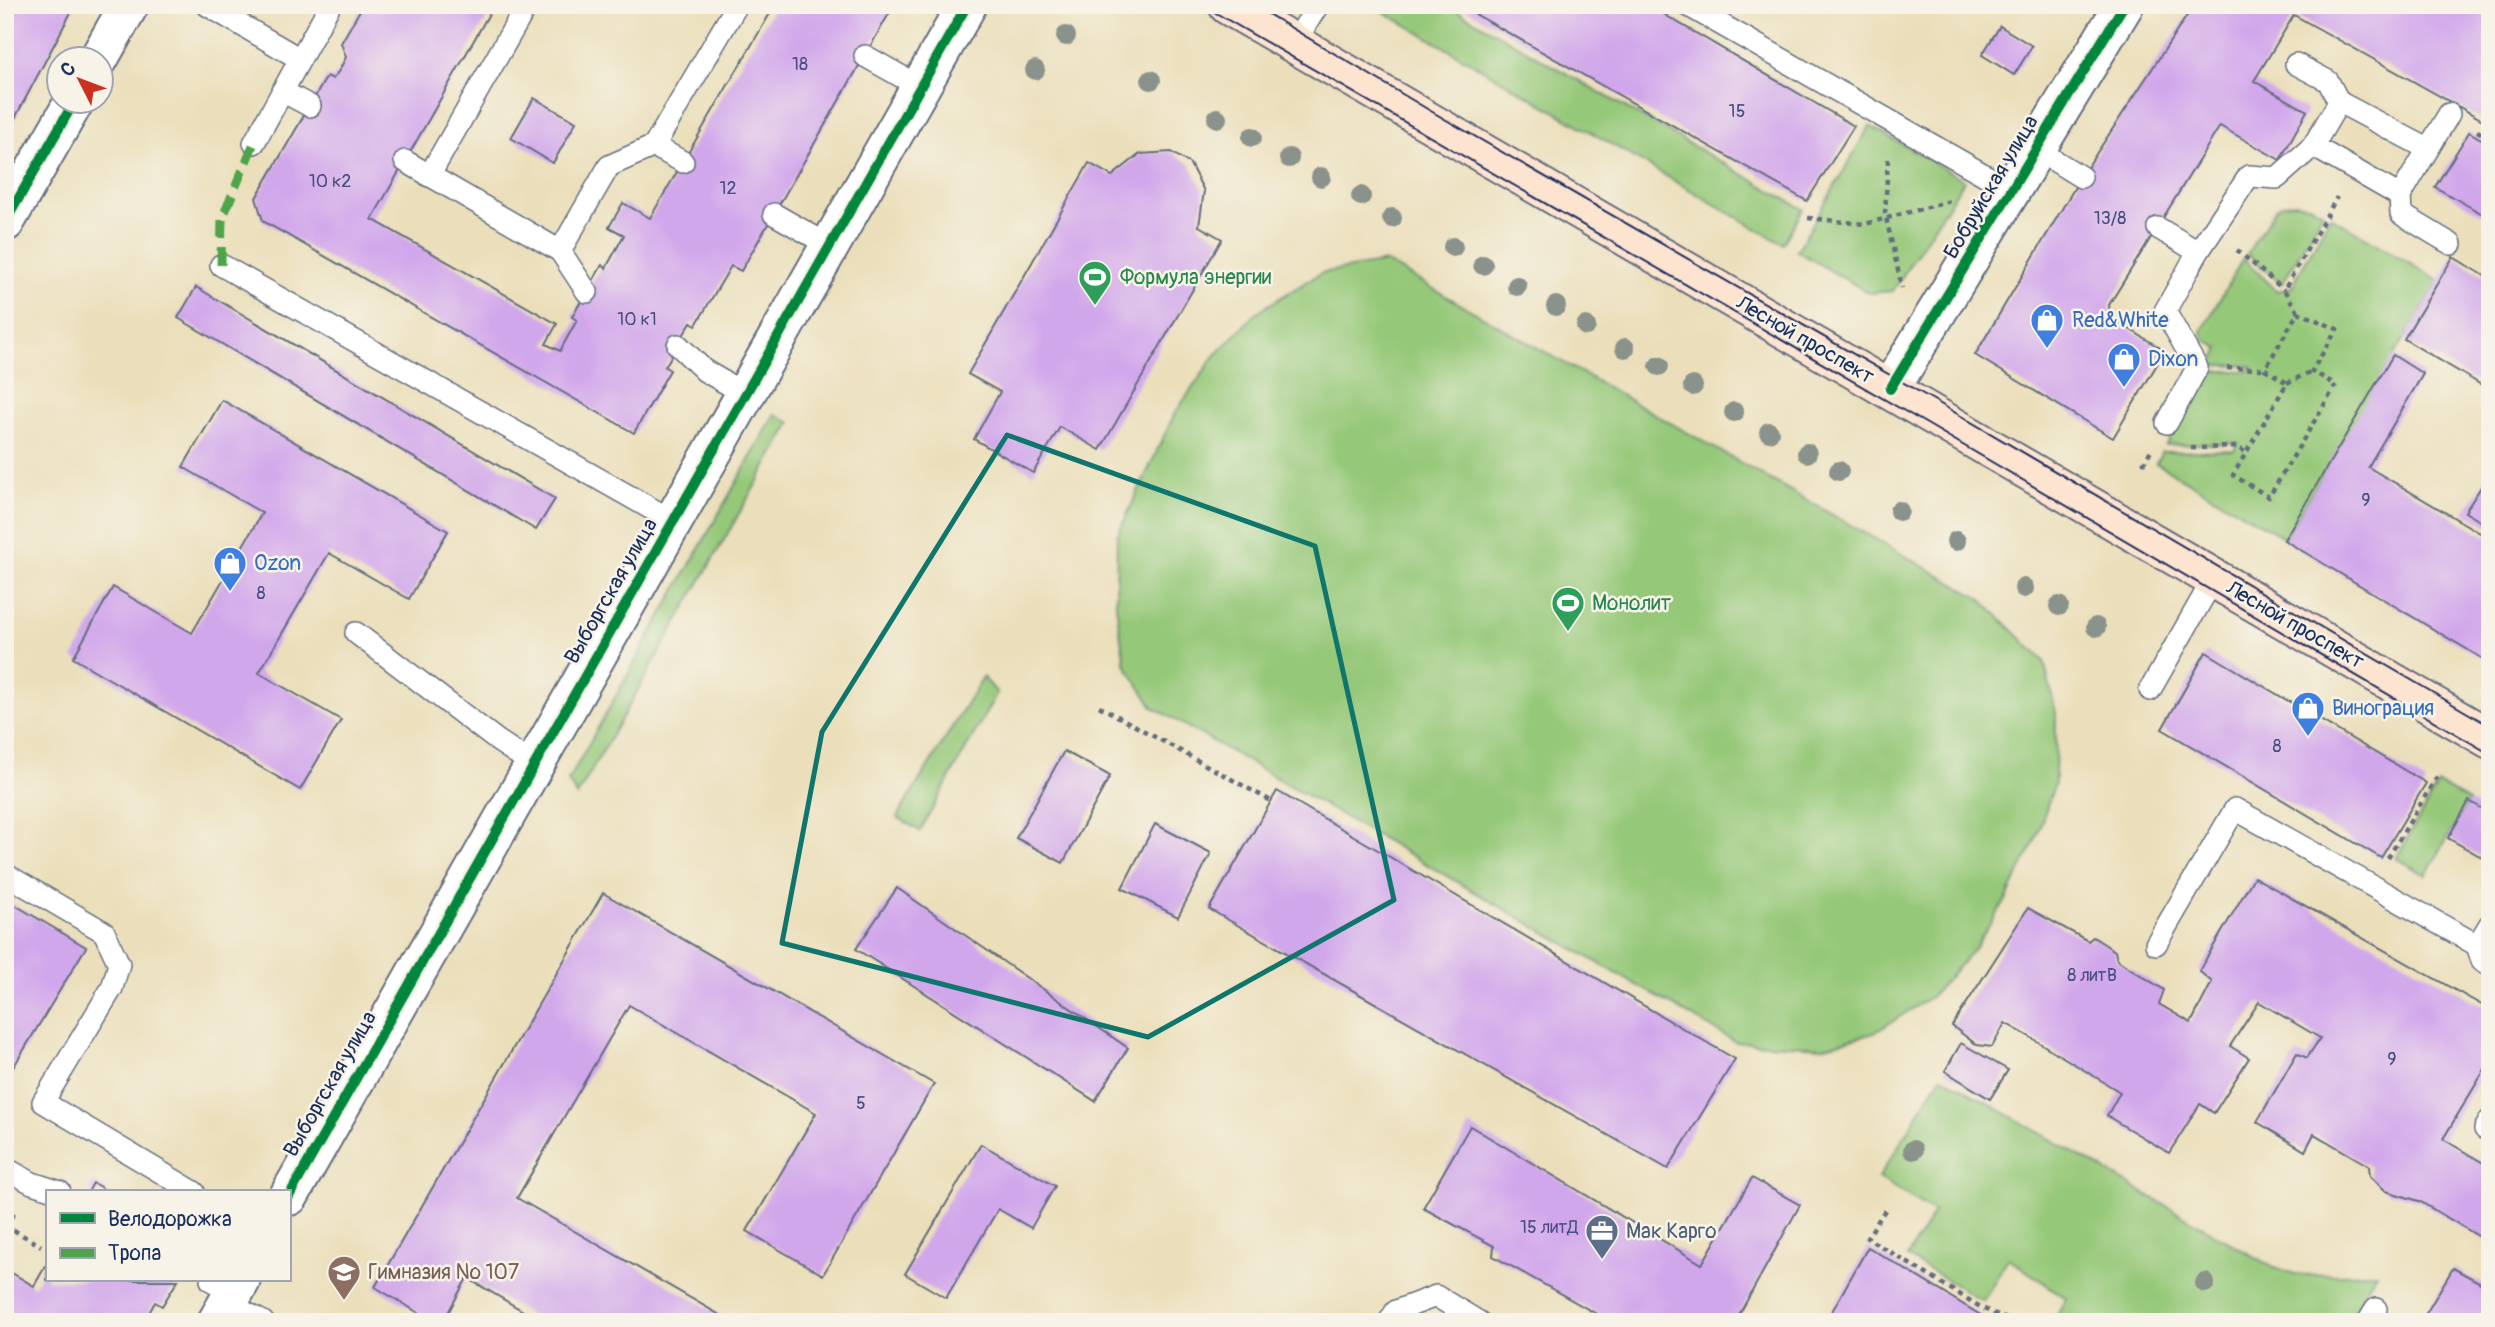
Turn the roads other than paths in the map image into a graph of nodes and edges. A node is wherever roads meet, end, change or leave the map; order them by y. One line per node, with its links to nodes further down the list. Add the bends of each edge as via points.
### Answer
1 (128, 5): 12 (street)
2 (207, 5): 14 (lane)
3 (330, 5): 14 (lane)
4 (527, 5): 29 (lane)
5 (737, 5): 23 (lane)
6 (967, 5): 16 (street, Выборгская улица)
7 (1228, 5): 11 (main road, Лесной проспект)
8 (1318, 5): 11 (lane)
9 (1687, 5): 31 (lane)
10 (2124, 5): 25 (street, Бобруйская улица)
11 (1293, 45): 43 (main road, Лесной проспект)
12 (106, 46)
13 (865, 55): 16 (lane)
14 (300, 59): 17 (lane)
15 (2296, 64): 18 (lane, via 2328,81)
16 (920, 87): 37 (street, Выборгская улица)
17 (282, 91): 19 (lane); 22 (lane)
18 (2339, 102): 24 (lane); 26 (lane)
19 (310, 106)
20 (2449, 114): 26 (lane)
21 (66, 116): 34 (street)
22 (254, 143)
23 (654, 146): 28 (lane); 38 (lane, via 609,166)
24 (2313, 146): 32 (lane); 39 (lane, via 2277,178 2249,176)
25 (2036, 149): 30 (lane); 31 (street, Бобруйская улица)
26 (2428, 149): 32 (lane)
27 (405, 161): 29 (lane)
28 (683, 162)
29 (429, 176): 38 (lane)
30 (2081, 177)
31 (2011, 190): 43 (street, Бобруйская улица)
32 (2400, 196): 36 (lane, via 2402,214)
33 (774, 214): 37 (lane)
34 (5, 222)
35 (2158, 228): 39 (lane)
36 (2451, 244)
37 (830, 246): 44 (street, Выборгская улица)
38 (560, 251): 41 (lane)
39 (2197, 252): 45 (lane, via 2165,311 2197,368)
40 (221, 265): 46 (lane)
41 (587, 292)
42 (678, 345): 44 (lane, via 705,371)
43 (1890, 389): 47 (main road, Лесной проспект)
44 (745, 394): 46 (street, Выборгская улица)
45 (2167, 422)
46 (673, 521): 51 (street, Выборгская улица)
47 (2214, 578): 49 (lane); 50 (main road, Лесной проспект)
48 (356, 633): 51 (lane)
49 (2150, 690)
50 (2490, 739)
51 (534, 765): 60 (street, Выборгская улица)
52 (5, 874): 59 (lane, via 104,932 119,964 112,988 43,1102)
53 (2490, 925): 55 (lane)
54 (2156, 944): 55 (lane, via 2235,809)
55 (2477, 945): 56 (lane, via 2482,961)
56 (2490, 967)
57 (5, 1168): 58 (lane)
58 (54, 1190)
59 (191, 1190)
60 (290, 1194)
61 (226, 1295): 62 (lane)
62 (263, 1322)
63 (1389, 1322): 64 (lane, via 1396,1311 1436,1296)
64 (1479, 1322)

